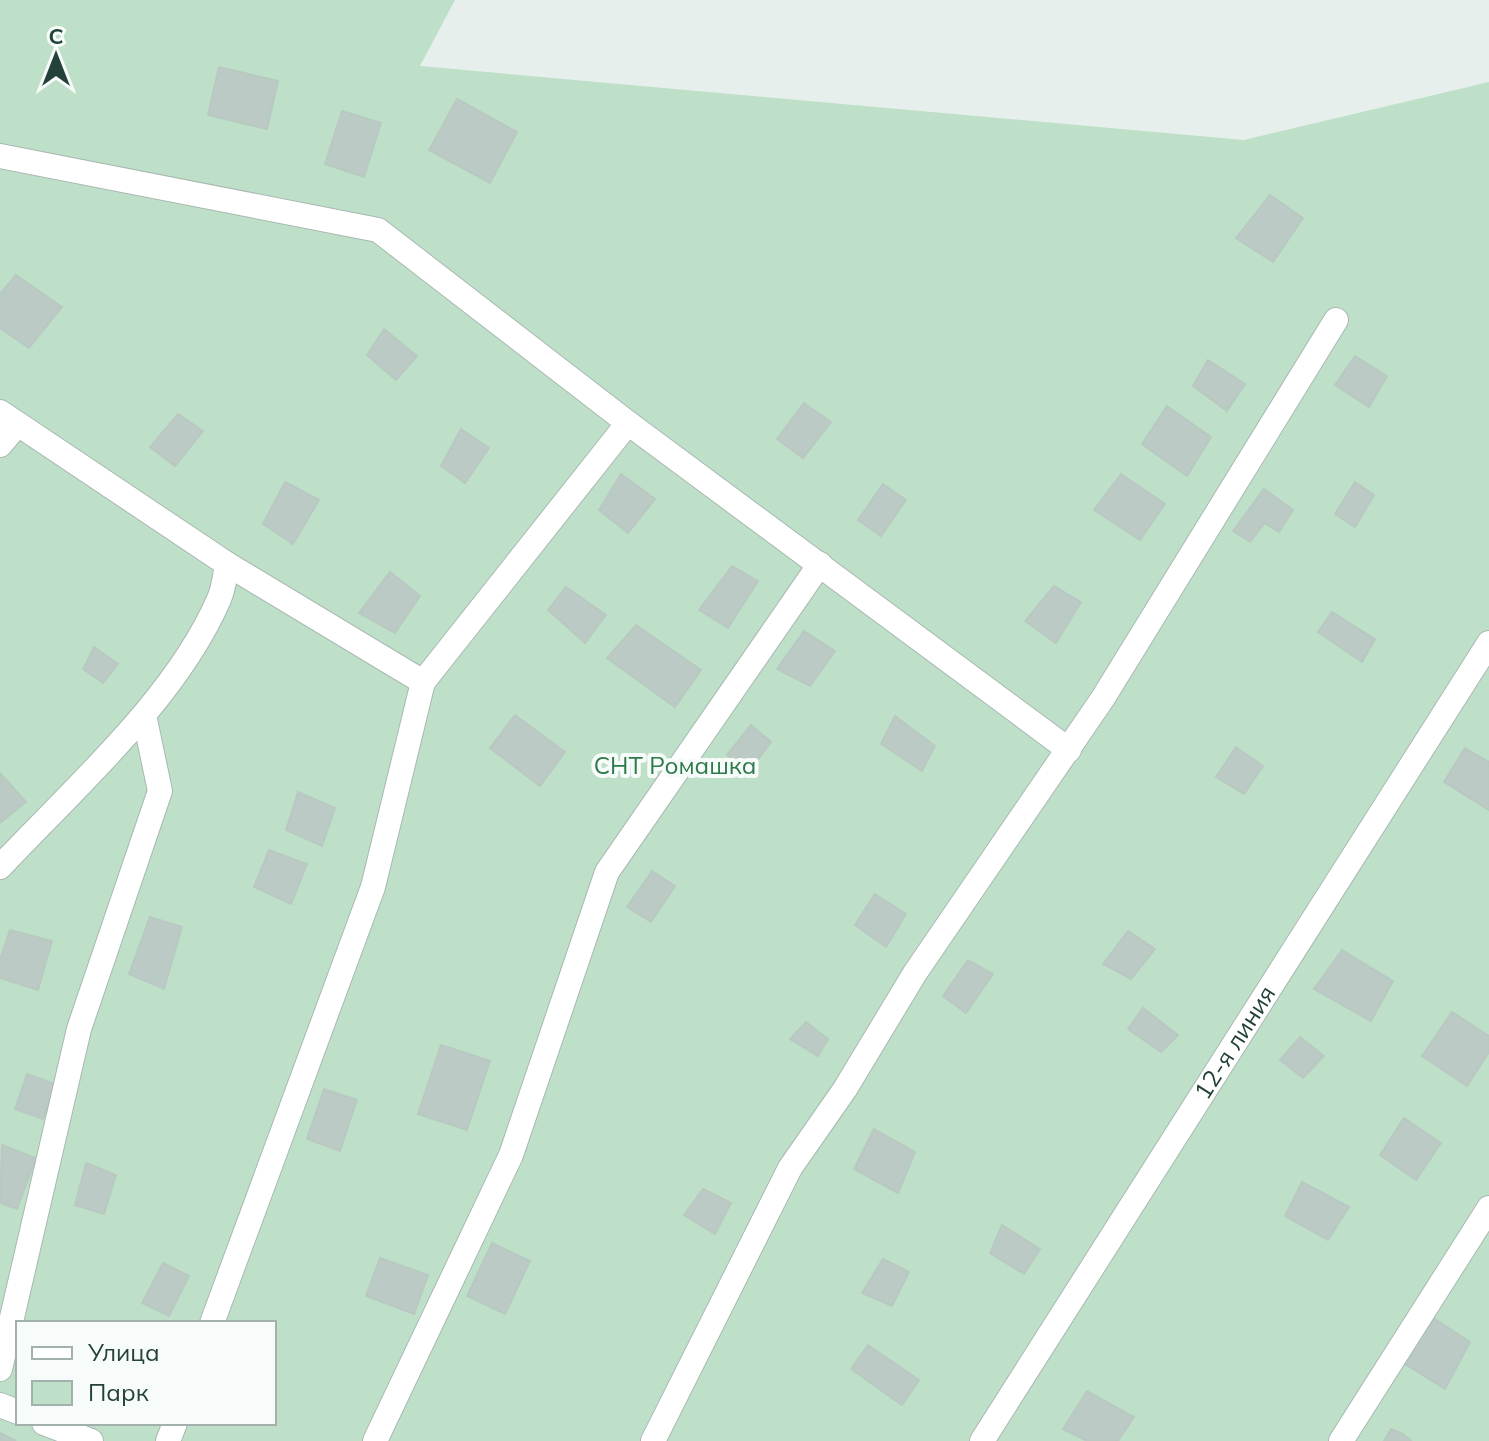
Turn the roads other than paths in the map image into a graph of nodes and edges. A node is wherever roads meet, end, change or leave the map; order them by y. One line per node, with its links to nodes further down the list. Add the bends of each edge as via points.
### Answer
1 (0, 156): 4 (street, via 378,230)
2 (1336, 320): 11 (street)
3 (8, 418): 5 (street); 6 (street)
4 (628, 423): 7 (street); 9 (street)
5 (0, 445)
6 (227, 564): 9 (street); 10 (street, via 220,597 178,672)
7 (820, 564): 11 (street); 18 (street, via 607,872 511,1155)
8 (1489, 643): 20 (street, 12-я линия)
9 (423, 682): 14 (street, via 373,887)
10 (144, 715): 12 (street); 15 (street, via 160,791 79,1029)
11 (1069, 750): 19 (street, via 915,973 790,1168)
12 (0, 867)
13 (1489, 1208): 21 (street)
14 (213, 1321)
15 (0, 1369)
16 (55, 1432): 17 (street)
17 (91, 1441)
18 (375, 1441)
19 (653, 1441)
20 (982, 1441)
21 (1341, 1441)

